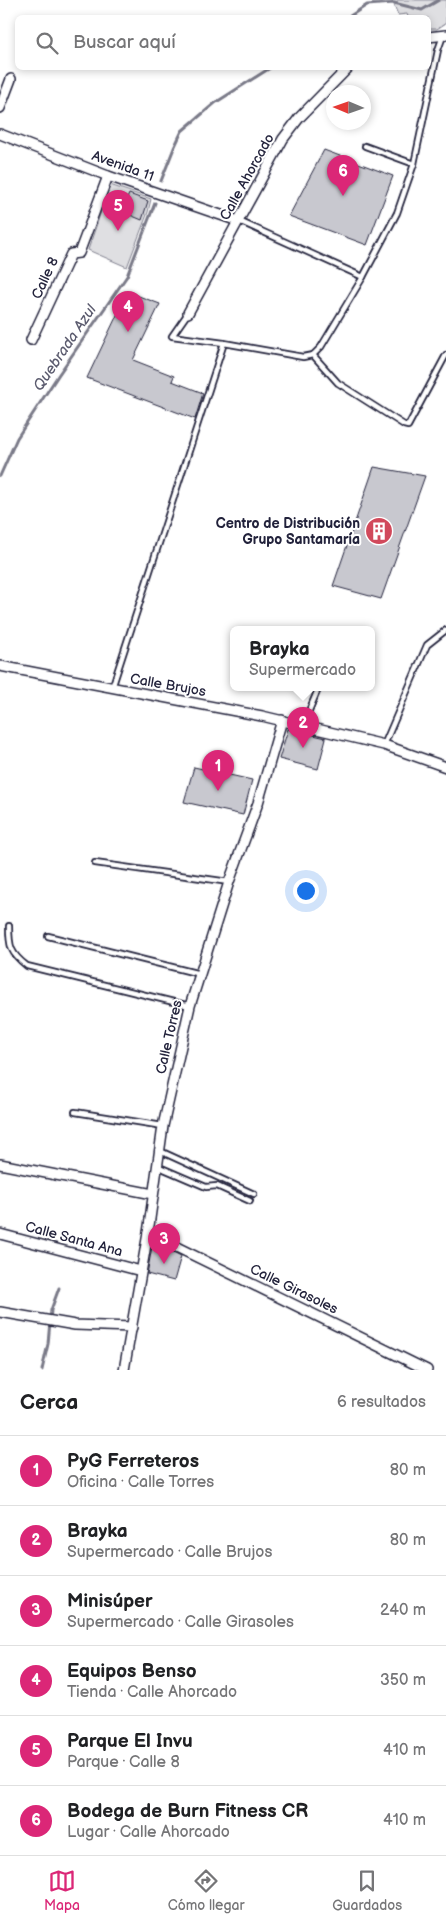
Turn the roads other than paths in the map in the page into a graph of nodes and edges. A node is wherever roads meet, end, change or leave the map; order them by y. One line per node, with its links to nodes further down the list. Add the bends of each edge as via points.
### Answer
1 (444, 35): 2 (street); 8 (lane)
2 (431, 37)
3 (346, 70): 10 (street, Calle Ahorcado, via 283,139)
4 (11, 79): 5 (street)
5 (0, 108)
6 (0, 134): 9 (street, Avenida 11)
7 (365, 146): 8 (lane)
8 (414, 164): 11 (lane, via 397,213)
9 (108, 176): 10 (street, Avenida 11); 13 (street, Calle 8, via 78,253 72,254)
10 (238, 221): 11 (lane); 12 (street, Calle Ahorcado)
11 (363, 277): 15 (lane, via 321,347)
12 (188, 313): 14 (lane, via 172,336)
13 (31, 340)
14 (224, 343): 15 (lane, via 304,357); 19 (lane)
15 (313, 354): 16 (lane, via 338,383 408,426)
16 (446, 355)
17 (446, 630): 23 (lane, via 427,645)
18 (0, 666): 19 (street, Calle Brujos)
19 (112, 688): 21 (street, Calle Brujos)
20 (317, 691): 22 (lane)
21 (282, 720): 22 (street, Calle Brujos); 26 (street, Calle Torres, via 258,803)
22 (303, 726): 23 (street, Calle Brujos)
23 (384, 745): 24 (street, Calle Brujos)
24 (446, 767)
25 (95, 863): 26 (lane)
26 (229, 882): 29 (street, Calle Torres)
27 (9, 926): 30 (lane, via 9,943 15,957 27,966)
28 (48, 936): 29 (lane)
29 (200, 974): 30 (street, Calle Torres)
30 (190, 1006): 32 (street, Calle Torres)
31 (75, 1112): 32 (lane)
32 (163, 1126): 33 (street, Calle Torres)
33 (159, 1151): 35 (street, Calle Torres); 37 (lane)
34 (0, 1164): 36 (street)
35 (157, 1166): 36 (street, Calle Torres); 38 (lane)
36 (153, 1194): 39 (street, Calle Torres)
37 (254, 1194)
38 (250, 1201)
39 (148, 1233): 41 (street, Calle Torres); 45 (street, Calle Girasoles)
40 (0, 1234): 41 (street, Calle Santa Ana)
41 (141, 1271): 43 (street, Calle Torres)
42 (0, 1312): 43 (street, via 75,1324)
43 (132, 1326): 44 (street, Calle Torres)
44 (124, 1370)
45 (427, 1370)

